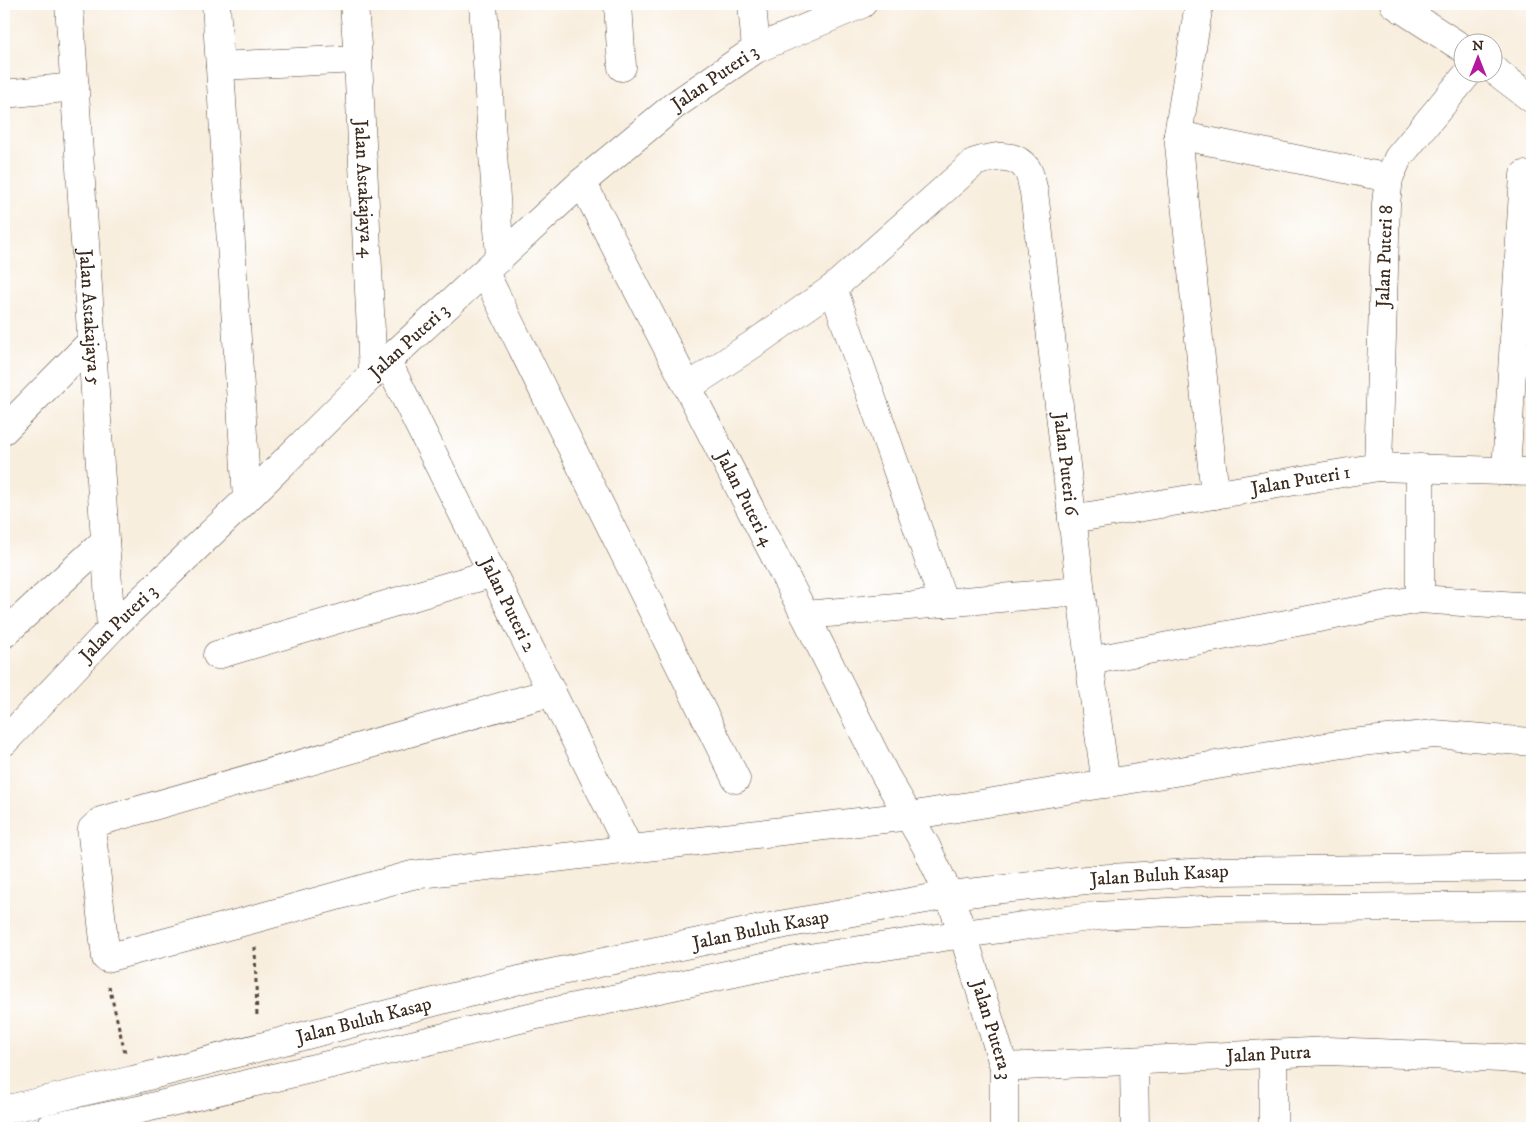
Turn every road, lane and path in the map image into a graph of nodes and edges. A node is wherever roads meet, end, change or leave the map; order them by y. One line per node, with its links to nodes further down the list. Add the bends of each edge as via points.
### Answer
1 (69, 4): 17 (main road, Jalan Astakajaya 5)
2 (216, 4): 13 (main road)
3 (354, 4): 12 (main road, Jalan Astakajaya 4)
4 (483, 4): 24 (main road)
5 (618, 4): 14 (main road)
6 (752, 4): 11 (main road)
7 (862, 4): 11 (main road, Jalan Puteri 3)
8 (1199, 4): 20 (main road)
9 (1394, 4): 10 (main road)
10 (1454, 43)
11 (756, 49): 23 (main road, Jalan Puteri 3, via 675,105)
12 (358, 59): 13 (main road); 27 (main road, Jalan Astakajaya 4)
13 (220, 66): 34 (main road)
14 (622, 67)
15 (1504, 78): 19 (main road)
16 (1460, 82): 22 (main road, Jalan Puteri 8, via 1398,158)
17 (75, 87): 18 (main road); 26 (main road, Jalan Astakajaya 5)
18 (4, 94)
19 (1532, 100)
20 (1178, 135): 22 (main road); 33 (main road)
21 (1524, 175): 32 (main road)
22 (1389, 178): 30 (main road, Jalan Puteri 8)
23 (582, 182): 24 (main road, Jalan Puteri 3); 28 (main road, Jalan Puteri 4)
24 (493, 265): 27 (main road, Jalan Puteri 3); 50 (main road)
25 (833, 288): 28 (main road); 35 (main road, Jalan Puteri 6, via 975,162 992,157 1018,160 1028,170 1034,192); 40 (main road)
26 (92, 341): 29 (main road); 36 (main road, Jalan Astakajaya 5)
27 (380, 368): 34 (main road, Jalan Puteri 3); 37 (main road, Jalan Puteri 2)
28 (688, 387): 42 (main road, Jalan Puteri 4)
29 (4, 430)
30 (1378, 467): 31 (main road, Jalan Puteri 1); 33 (main road, Jalan Puteri 1)
31 (1420, 468): 32 (main road, Jalan Puteri 1); 39 (main road)
32 (1519, 472)
33 (1215, 495): 35 (main road, Jalan Puteri 1)
34 (247, 499): 43 (main road, Jalan Puteri 3)
35 (1072, 519): 38 (main road, Jalan Puteri 6)
36 (105, 541): 43 (main road, Jalan Astakajaya 5); 44 (main road)
37 (493, 573): 45 (main road); 47 (main road, Jalan Puteri 2)
38 (1080, 591): 40 (main road); 46 (main road, Jalan Puteri 6)
39 (1420, 599): 41 (main road); 46 (main road)
40 (944, 603): 42 (main road)
41 (1532, 607)
42 (805, 615): 52 (main road, Jalan Puteri 4)
43 (111, 629): 48 (main road, Jalan Puteri 3)
44 (4, 634)
45 (216, 655)
46 (1088, 661): 51 (main road, Jalan Puteri 6)
47 (552, 692): 53 (main road, Jalan Puteri 2); 59 (main road, via 101,821 92,829 92,835)
48 (4, 742)
49 (1532, 742): 51 (main road, via 1434,734 1343,744)
50 (736, 779)
51 (1106, 784): 52 (main road)
52 (909, 816): 53 (main road); 55 (main road, Jalan Puteri 4)
53 (630, 850): 57 (main road, via 406,876)
54 (1532, 868): 55 (main road, Jalan Buluh Kasap, via 1222,871 1095,879)
55 (949, 895): 58 (main road, Jalan Putera 3); 60 (main road, Jalan Buluh Kasap, via 785,924 523,980)
56 (1532, 906): 58 (main road, Jalan Buluh Kasap, via 1220,909 1097,916)
57 (254, 919): 59 (main road); 60 (path)
58 (963, 934): 64 (main road, Jalan Putera 3); 67 (main road, Jalan Buluh Kasap, via 758,968 537,1015)
59 (106, 958): 65 (path, via 109,994)
60 (258, 1048): 65 (main road, Jalan Buluh Kasap)
61 (1273, 1054): 62 (main road, Jalan Putra); 63 (main road, Jalan Putra, via 1328,1051); 70 (main road)
62 (1134, 1061): 64 (main road, Jalan Putra); 69 (main road)
63 (1532, 1061)
64 (1004, 1067): 68 (main road, Jalan Putera 3)
65 (133, 1080): 66 (main road, Jalan Buluh Kasap)
66 (4, 1110)
67 (49, 1128)
68 (1004, 1128)
69 (1135, 1128)
70 (1273, 1128)

